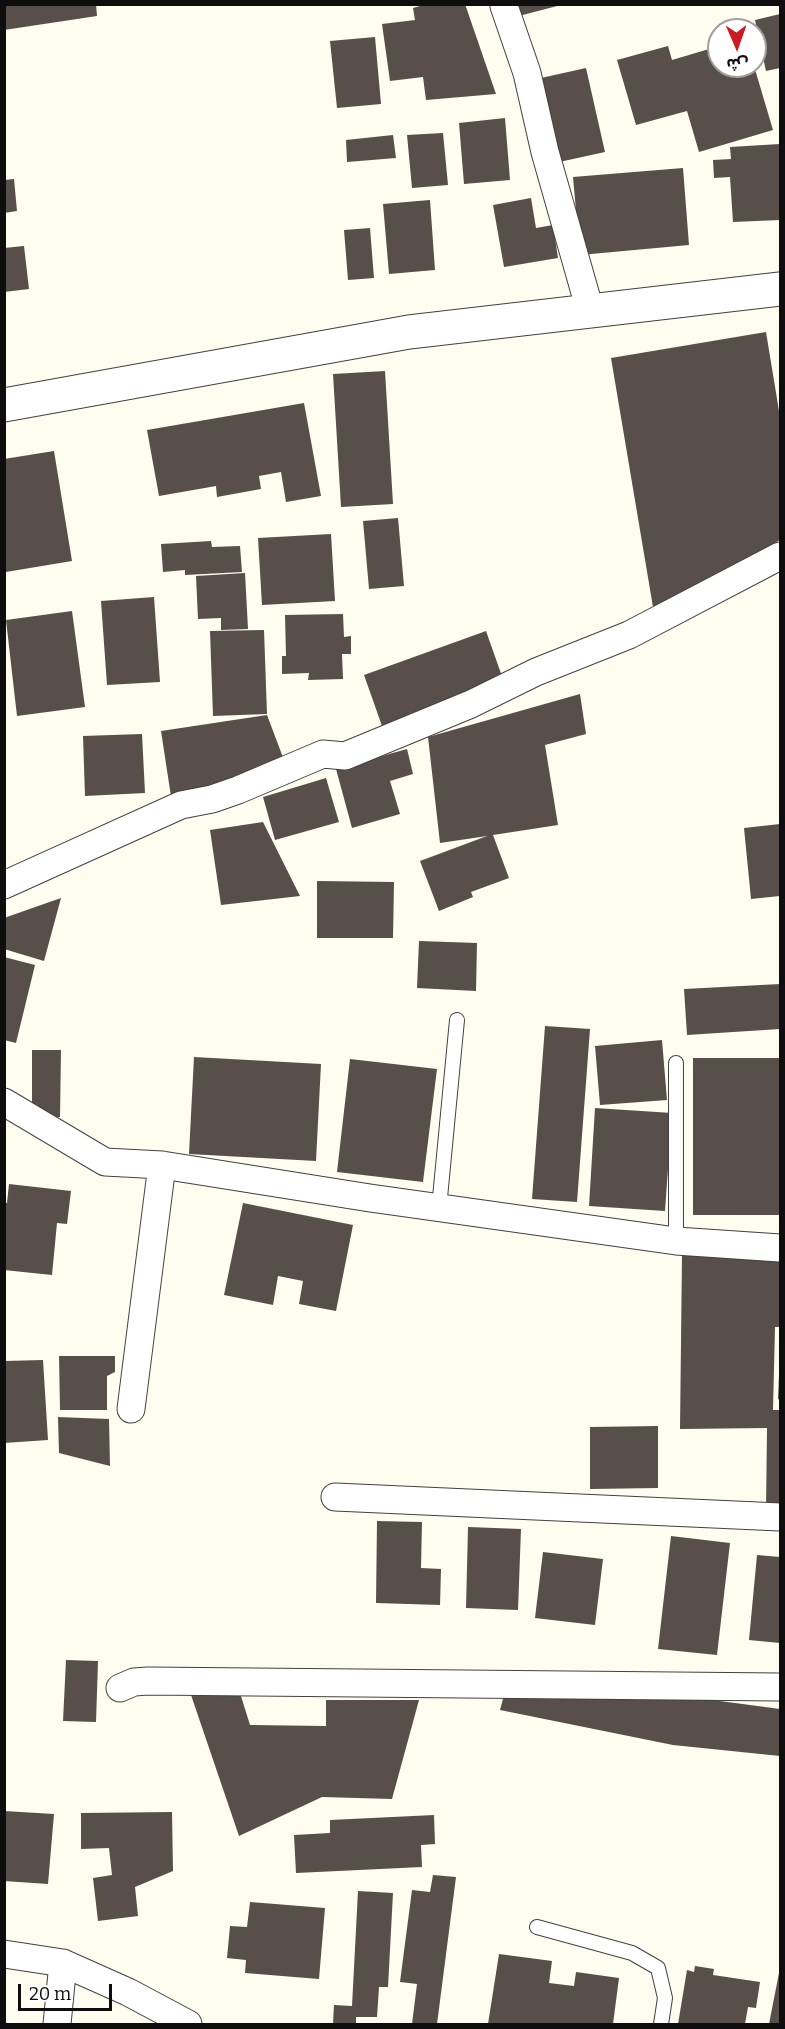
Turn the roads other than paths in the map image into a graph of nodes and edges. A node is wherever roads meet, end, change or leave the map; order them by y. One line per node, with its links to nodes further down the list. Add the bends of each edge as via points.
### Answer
1 (504, 6): 3 (street, via 527,73)
2 (780, 289): 3 (street)
3 (590, 310): 4 (street, via 409,332)
4 (4, 405)
5 (780, 556): 6 (street, via 629,636 536,672 471,704 345,756 323,754 238,790 182,805)
6 (4, 885)
7 (457, 1020): 11 (lane)
8 (676, 1063): 12 (lane)
9 (4, 1102): 10 (street, via 105,1162)
10 (162, 1165): 11 (street); 14 (street)
11 (439, 1208): 12 (street)
12 (676, 1241): 13 (street)
13 (780, 1248)
14 (132, 1409)
15 (335, 1497): 16 (street)
16 (780, 1517)
17 (780, 1687): 18 (street, via 148,1681)
18 (120, 1688)
19 (537, 1927): 24 (lane, via 633,1953 658,1968 665,1998)
20 (4, 1954): 21 (street)
21 (63, 1963): 22 (street); 23 (street)
22 (57, 2025)
23 (188, 2025)
24 (661, 2025)

